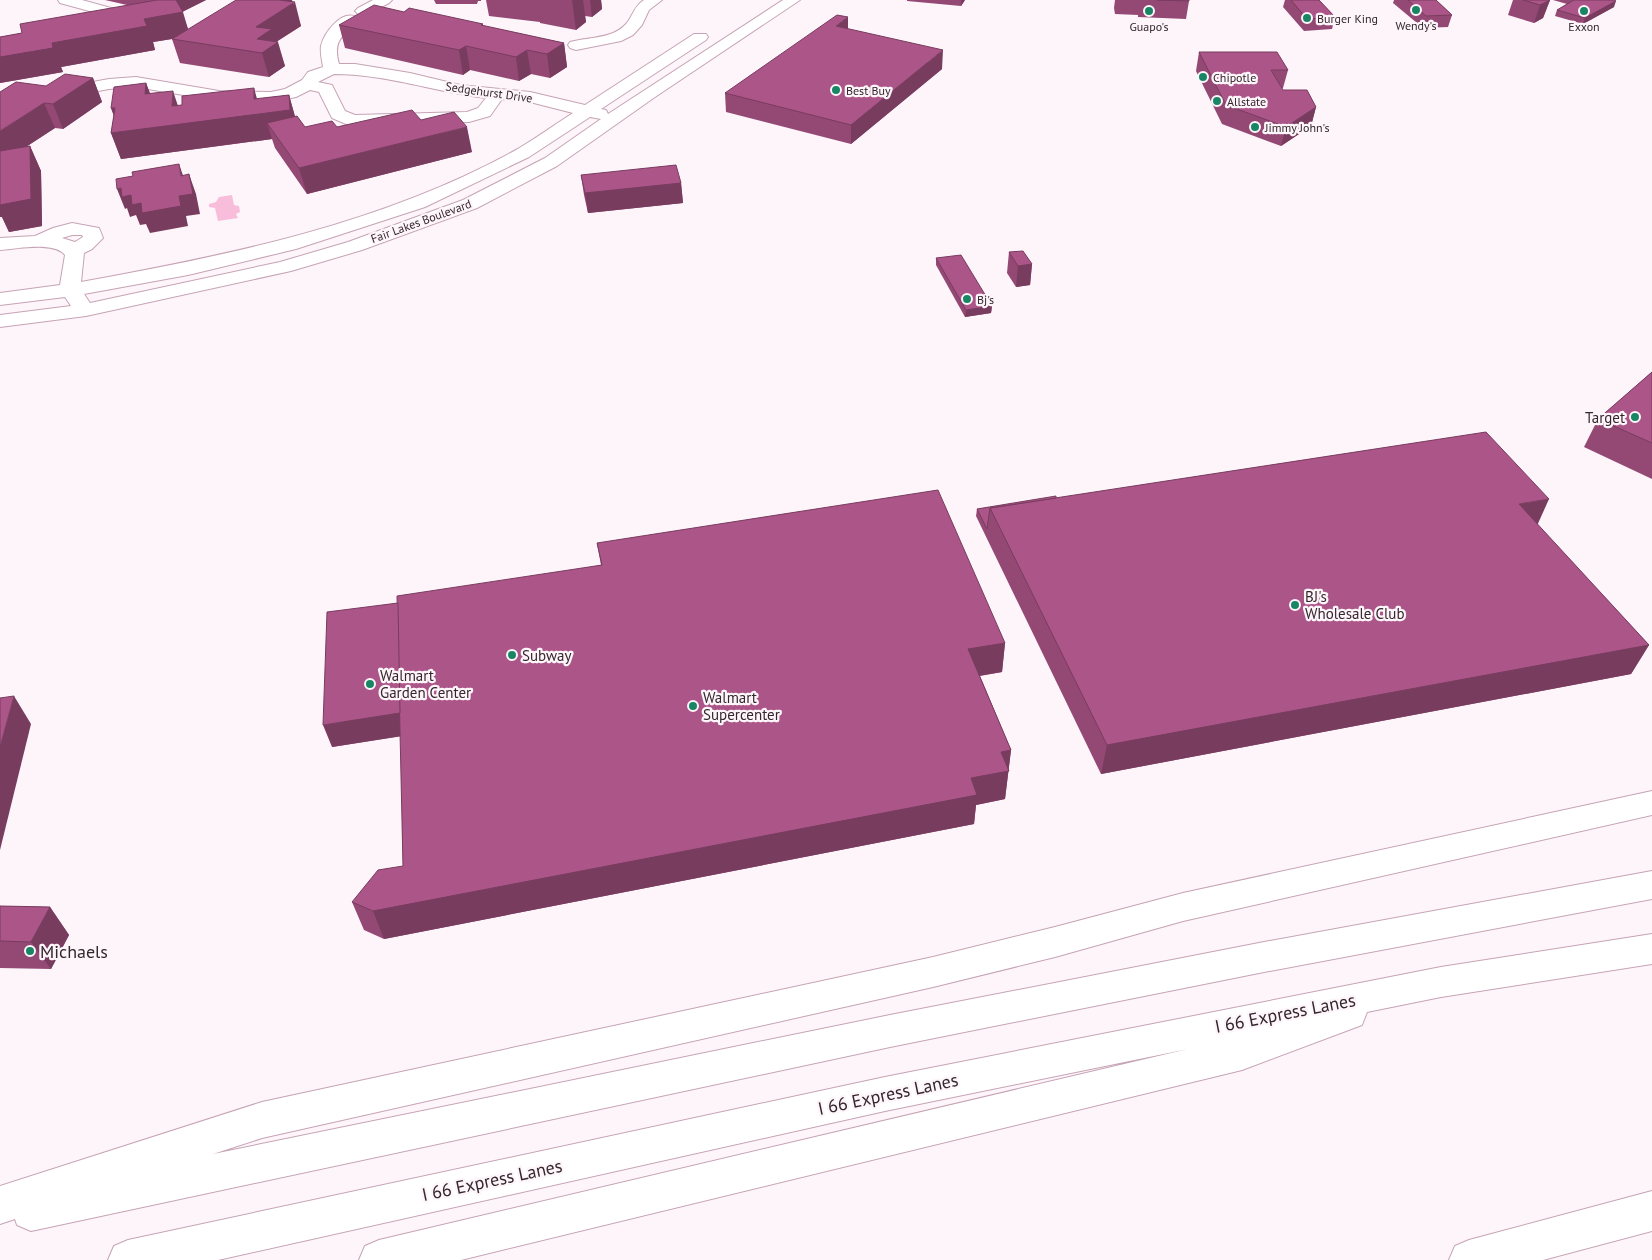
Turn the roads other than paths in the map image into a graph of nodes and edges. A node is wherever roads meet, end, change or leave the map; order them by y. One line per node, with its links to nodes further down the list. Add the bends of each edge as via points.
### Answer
1 (65, 0): 5 (main road, via 117,14 101,24)
2 (384, 0): 8 (main road, via 356,15 331,39 327,54)
3 (655, 0): 7 (main road, via 643,7 627,32 615,38)
4 (793, 0): 13 (main road, Fair Lakes Boulevard, via 680,72)
5 (83, 27)
6 (709, 31): 12 (main road, Fair Lakes Boulevard)
7 (576, 45)
8 (332, 69): 9 (main road, via 314,76); 10 (main road, Sedgehurst Drive, via 355,68 460,90)
9 (308, 84): 10 (main road, via 326,89 338,114 366,121 469,117 484,112); 11 (main road, via 290,93 246,98 136,82)
10 (498, 94): 12 (main road, Sedgehurst Drive, via 530,97)
11 (0, 104)
12 (588, 111): 13 (main road, Sedgehurst Drive); 17 (main road, Fair Lakes Boulevard, via 523,153 418,203 289,245 188,269)
13 (616, 118): 19 (main road, Fair Lakes Boulevard, via 516,182 429,220 284,267)
14 (39, 242): 15 (main road); 16 (main road, via 68,246); 16 (main road, via 68,228 92,232 93,238)
15 (0, 244)
16 (72, 252): 17 (main road, via 75,255)
17 (70, 290): 18 (main road, Fair Lakes Boulevard); 19 (main road); 20 (main road)
18 (0, 299)
19 (86, 310): 20 (main road, Fair Lakes Boulevard)
20 (41, 316): 21 (main road, Fair Lakes Boulevard)
21 (0, 321)
22 (1652, 803): 26 (main road, via 1183,907 933,972 262,1120)
23 (1652, 885): 28 (main road, via 1259,958 900,1030)
24 (1652, 948): 25 (main road, I 66 Express Lanes)
25 (1441, 982): 29 (main road, I 66 Express Lanes, via 885,1094); 30 (main road, via 1242,1053)
26 (0, 1205)
27 (1652, 1211): 31 (main road)
28 (0, 1218)
29 (128, 1260)
30 (379, 1260)
31 (1469, 1260)

